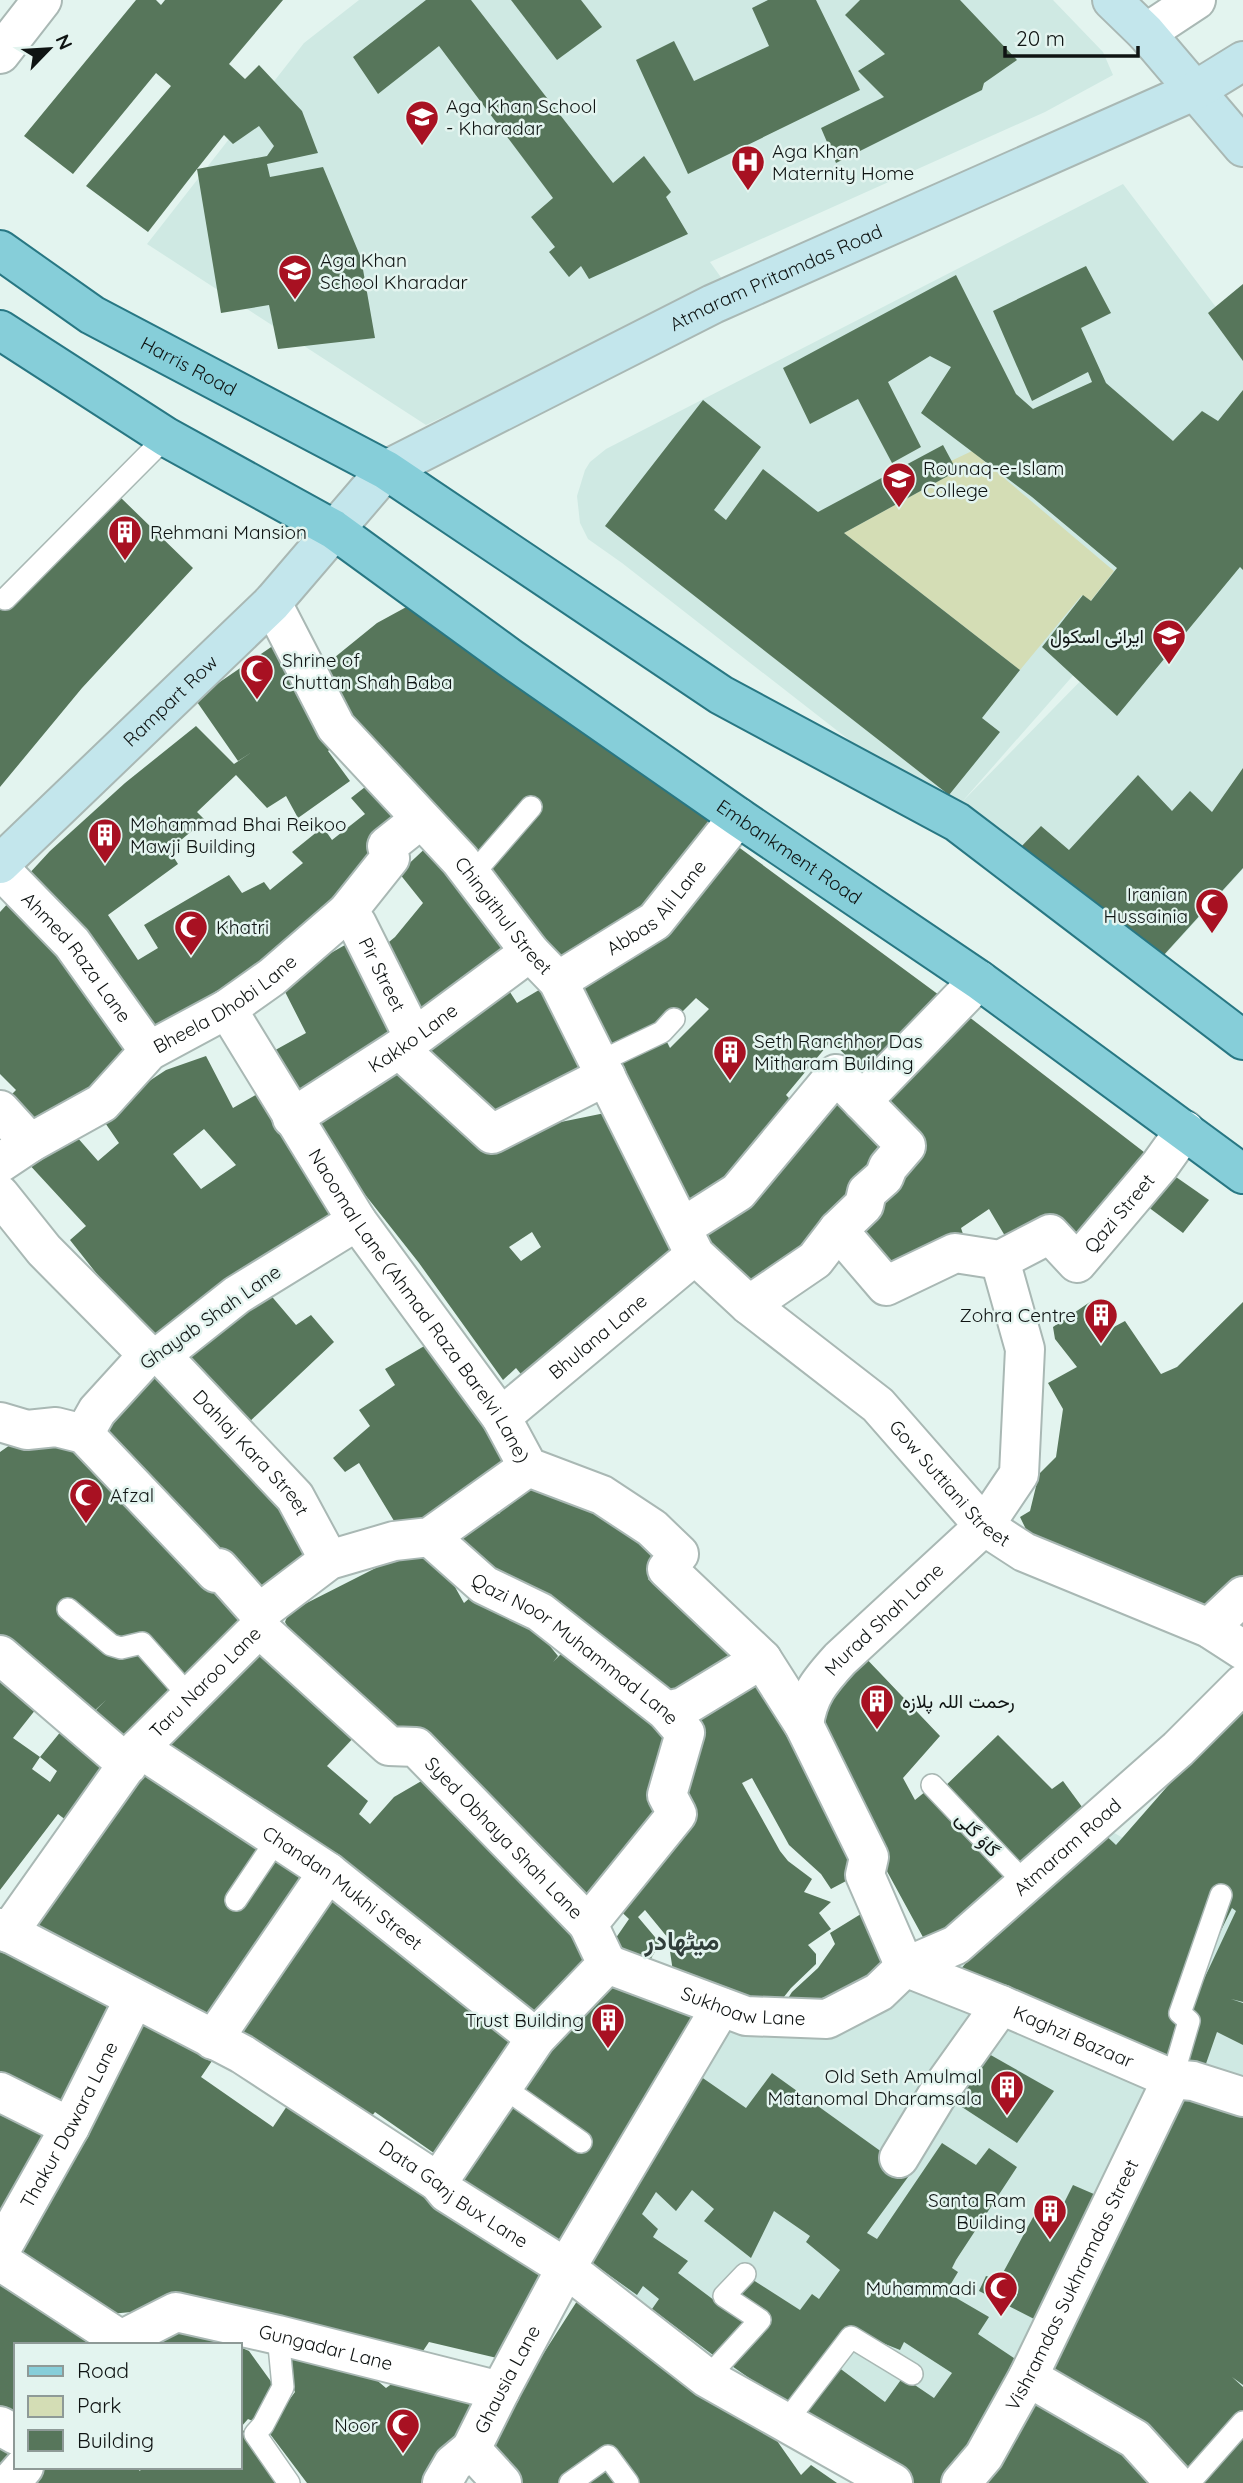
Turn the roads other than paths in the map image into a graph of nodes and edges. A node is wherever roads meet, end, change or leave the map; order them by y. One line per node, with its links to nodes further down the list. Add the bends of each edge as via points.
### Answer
1 (42, 0): 5 (street)
2 (1112, 0): 4 (main road)
3 (1196, 0): 4 (street)
4 (1146, 33): 7 (main road)
5 (0, 54)
6 (1243, 61): 7 (main road, Atmaram Pritamdas Road)
7 (1196, 90): 8 (main road); 12 (main road, Atmaram Pritamdas Road, via 713,304)
8 (1243, 147)
9 (0, 250): 12 (main road, Harris Road, via 92,315)
10 (0, 330): 11 (main road)
11 (166, 437): 13 (main road); 14 (lane)
12 (386, 470): 13 (main road, Atmaram Pritamdas Road); 27 (main road, via 721,695 957,822)
13 (333, 529): 15 (main road, Rampart Row); 17 (main road, Embankment Road)
14 (5, 599)
15 (272, 603): 18 (street, Chingithul Street, via 336,727); 19 (main road, Rampart Row)
16 (531, 807): 20 (lane)
17 (738, 817): 23 (main road, Embankment Road); 24 (street, Abbas Ali Lane, via 655,921)
18 (421, 819): 20 (street, Chingithul Street); 21 (street, Bheela Dhobi Lane, via 387,846 390,858)
19 (0, 866): 29 (street, Ahmed Raza Lane, via 72,943)
20 (472, 875): 22 (street, Chingithul Street)
21 (347, 912): 25 (street, Bheela Dhobi Lane); 28 (street, Pir Street, via 357,924)
22 (530, 952): 24 (street, Chingithul Street); 28 (street, Kakko Lane)
23 (979, 980): 31 (street); 34 (main road, Embankment Road)
24 (558, 981): 30 (street, Chingithul Street)
25 (227, 1009): 29 (street, Bheela Dhobi Lane); 33 (street, Naoomal Lane (Ahmad Raza Barelvi Lane))
26 (674, 1019): 30 (lane, via 662,1032)
27 (1243, 1040)
28 (406, 1043): 30 (street, via 492,1134); 33 (street, Kakko Lane)
29 (149, 1051): 35 (street, Bheela Dhobi Lane, via 102,1103)
30 (603, 1069): 40 (street, Chingithul Street)
31 (862, 1101): 39 (street, via 906,1146 867,1192 864,1205); 40 (street, Bhulana Lane, via 836,1074 738,1192)
32 (0, 1110): 35 (street)
33 (292, 1118): 38 (street, Naoomal Lane (Ahmad Raza Barelvi Lane))
34 (1185, 1130): 36 (main road, Embankment Road); 41 (street, Qazi Street, via 1077,1263 1050,1234)
35 (15, 1153)
36 (1243, 1174)
37 (0, 1195): 43 (street, Dahlaj Kara Street, via 44,1250)
38 (357, 1221): 43 (street, Ghayab Shah Lane, via 237,1295); 44 (street, Naoomal Lane (Ahmad Raza Barelvi Lane))
39 (838, 1230): 41 (street, via 886,1286 955,1253); 42 (street, via 815,1260)
40 (689, 1241): 42 (street, Gow Suttiani Street); 44 (street, Bhulana Lane)
41 (1000, 1260): 48 (street, Murad Shah Lane, via 1025,1349 1018,1475)
42 (749, 1305): 48 (street, Gow Suttiani Street, via 878,1405)
43 (155, 1355): 46 (street, Ghayab Shah Lane, via 97,1411); 50 (street, Dahlaj Kara Street, via 295,1497)
44 (501, 1418): 47 (street, Naoomal Lane (Ahmad Raza Barelvi Lane))
45 (7, 1433): 46 (street, via 56,1427)
46 (84, 1434): 53 (street, Syed Obhaya Shah Lane, via 216,1573 219,1569)
47 (528, 1467): 49 (street, Taru Naroo Lane); 57 (street, Naoomal Lane (Ahmad Raza Barelvi Lane), via 602,1495 652,1528 679,1554 667,1569)
48 (984, 1526): 54 (street, Gow Suttiani Street, via 1024,1552); 61 (street, Murad Shah Lane, via 821,1680 807,1704)
49 (430, 1537): 50 (street, Taru Naroo Lane, via 394,1541); 60 (street, Qazi Noor Muhammad Lane, via 484,1585 540,1612)
50 (329, 1560): 53 (street, Taru Naroo Lane)
51 (1243, 1596): 54 (street)
52 (68, 1609): 59 (lane, via 111,1645 121,1648 142,1643)
53 (259, 1620): 59 (street, Taru Naroo Lane); 69 (street, Syed Obhaya Shah Lane, via 389,1746 416,1747)
54 (1209, 1628): 55 (street, Gow Suttiani Street)
55 (1243, 1650)
56 (0, 1655): 62 (street, Chandan Mukhi Street)
57 (762, 1659): 60 (street, via 683,1707); 61 (street)
58 (1243, 1684): 66 (street, Atmaram Road, via 1178,1749)
59 (190, 1697): 62 (street, Taru Naroo Lane)
60 (666, 1711): 69 (street, Qazi Noor Muhammad Lane, via 685,1732 667,1795 677,1814)
61 (804, 1726): 72 (street, via 869,1857 865,1875)
62 (134, 1757): 64 (street, Chandan Mukhi Street); 70 (street, Taru Naroo Lane)
63 (932, 1785): 66 (lane, گاؤ گلی)
64 (277, 1839): 65 (street, Chandan Mukhi Street); 68 (lane)
65 (328, 1872): 76 (street, Chandan Mukhi Street); 77 (street)
66 (1024, 1882): 72 (street, Atmaram Road, via 956,1945)
67 (1220, 1895): 78 (lane, via 1180,2013 1189,2021)
68 (236, 1900)
69 (588, 1924): 71 (street)
70 (4, 1931): 73 (street, Data Ganj Bux Lane)
71 (607, 1964): 75 (street, Sukhoaw Lane); 76 (street)
72 (892, 1980): 74 (street, Kaghzi Bazaar); 75 (street, Sukhoaw Lane, via 827,2019 746,2017)
73 (134, 1999): 77 (street, Data Ganj Bux Lane); 82 (street, Thakur Dawara Lane)
74 (1001, 2005): 78 (street, Kaghzi Bazaar); 84 (street)
75 (721, 2007): 88 (street, Ghausia Lane)
76 (536, 2038): 79 (street)
77 (213, 2040): 85 (street, Data Ganj Bux Lane, via 242,2054)
78 (1172, 2080): 81 (street, Kaghzi Bazaar, via 1193,2081); 93 (street, Vishramdas Sukhramdas Street)
79 (503, 2087): 83 (lane); 85 (street)
80 (0, 2092): 82 (street)
81 (1243, 2097)
82 (69, 2127): 86 (street, Thakur Dawara Lane)
83 (581, 2142)
84 (899, 2158)
85 (438, 2182): 88 (street, Data Ganj Bux Lane, via 447,2193)
86 (0, 2251)
87 (0, 2261): 91 (street)
88 (566, 2268): 94 (street, Data Ganj Bux Lane); 95 (street, Ghausia Lane)
89 (745, 2274): 94 (lane, via 724,2297 760,2320)
90 (278, 2335): 91 (street, Gungadar Lane, via 176,2312); 95 (street, Gungadar Lane); 101 (lane, via 283,2387 255,2434)
91 (119, 2342)
92 (912, 2374): 97 (lane, via 851,2337)
93 (1028, 2377): 107 (street, Vishramdas Sukhramdas Street, via 984,2456); 108 (street, via 1135,2439)
94 (707, 2378): 97 (street, Data Ganj Bux Lane)
95 (500, 2391): 98 (street, Ghausia Lane)
96 (1243, 2422): 109 (lane)
97 (785, 2423): 106 (street, Data Ganj Bux Lane)
98 (471, 2449): 102 (street, Ghausia Lane, via 453,2464); 103 (street)
99 (22, 2469): 100 (street)
100 (10, 2483)
101 (289, 2483)
102 (442, 2483)
103 (502, 2483)
104 (570, 2483): 105 (lane, via 608,2456)
105 (628, 2483)
106 (893, 2483)
107 (961, 2483)
108 (1175, 2483)
109 (1189, 2483)

